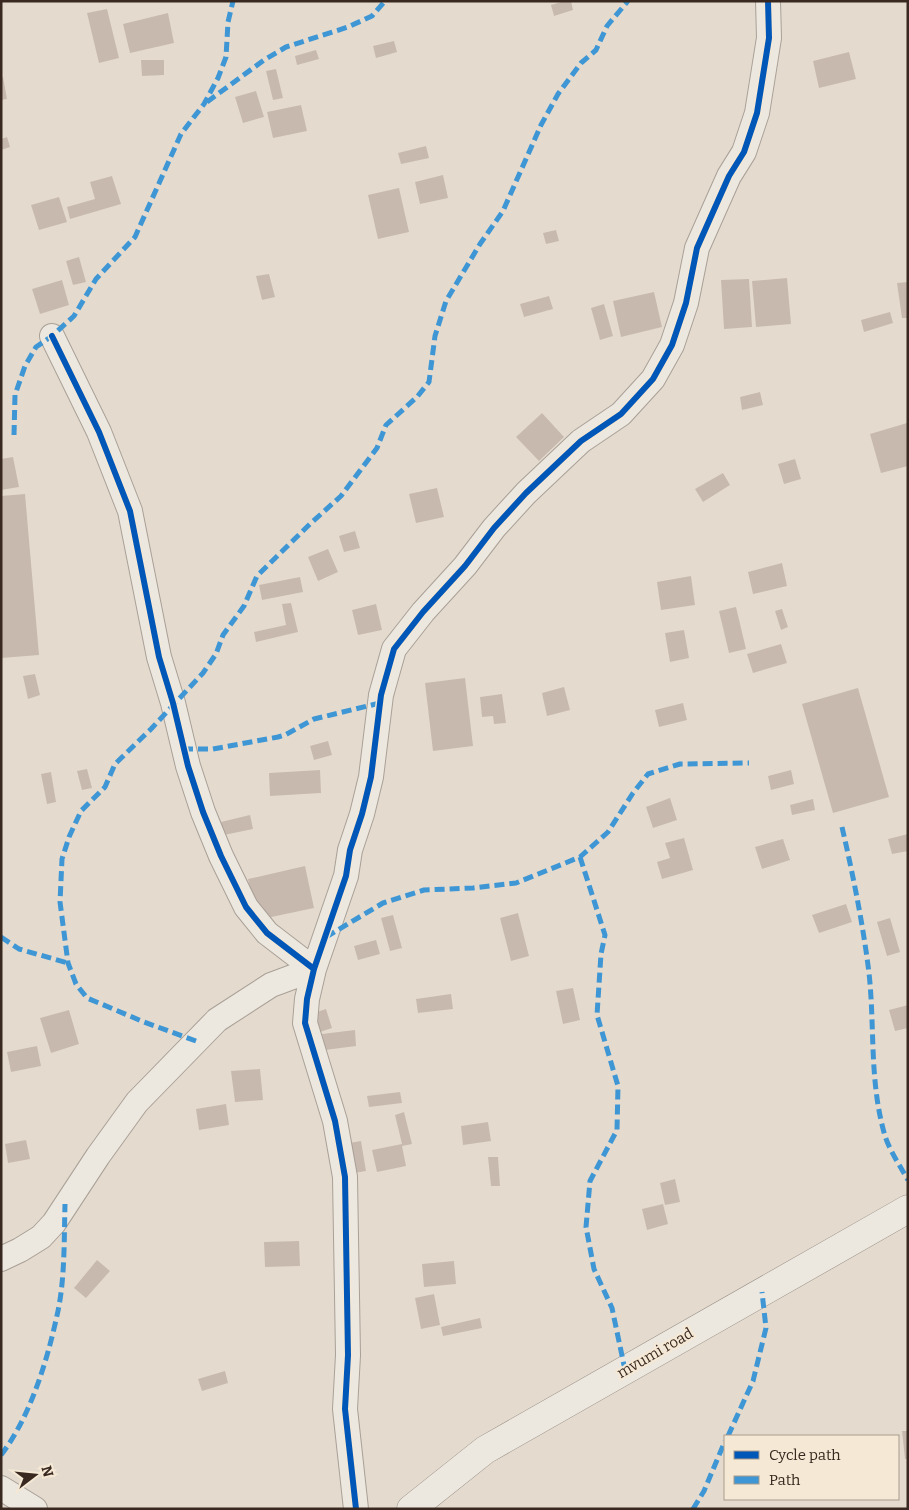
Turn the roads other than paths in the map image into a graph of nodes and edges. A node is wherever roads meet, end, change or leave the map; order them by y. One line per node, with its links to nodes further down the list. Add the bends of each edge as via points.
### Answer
1 (768, 1): 3 (street, via 769,38 756,113 744,152 729,176 697,248 686,303 672,345 654,379 621,414 581,441 526,493 394,649 381,695 365,804 350,850 346,876)
2 (52, 336): 3 (street, via 99,432 130,511 159,657 188,766 221,856 246,907 266,933)
3 (314, 969): 5 (street, via 271,985 218,1020 137,1102 54,1223 41,1237); 8 (street, via 307,999 306,1023 334,1121 345,1177 348,1356 345,1409)
4 (908, 1208): 9 (street, mvumi road, via 485,1450)
5 (1, 1259)
6 (1, 1488): 7 (street)
7 (35, 1509)
8 (356, 1509)
9 (411, 1509)

